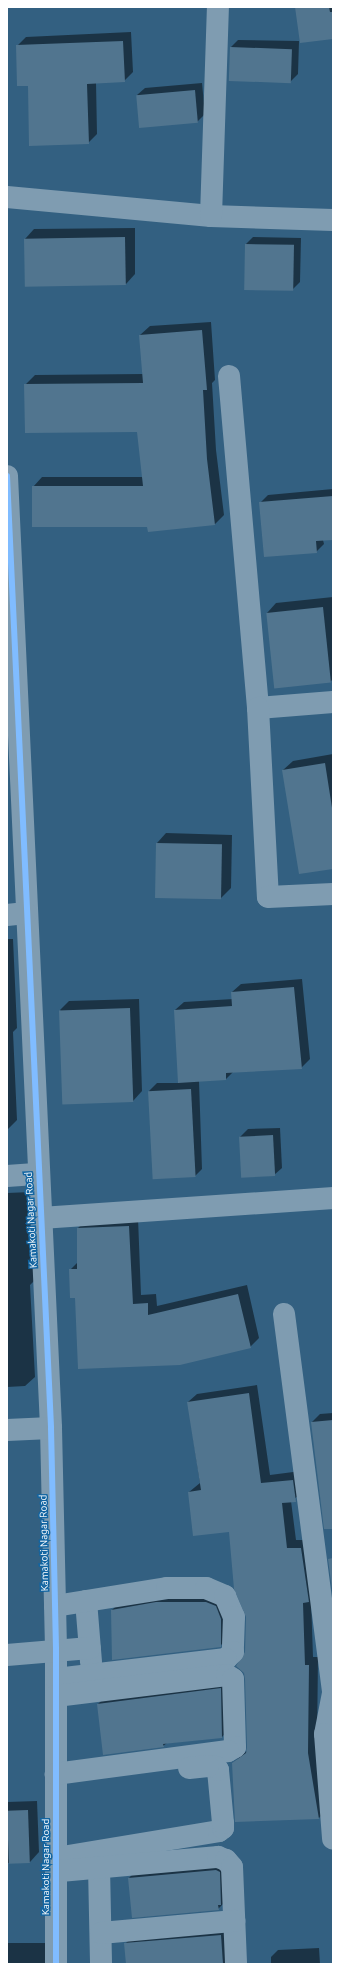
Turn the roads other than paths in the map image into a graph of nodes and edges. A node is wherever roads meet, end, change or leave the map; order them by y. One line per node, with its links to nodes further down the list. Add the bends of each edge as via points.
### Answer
1 (218, 7): 3 (street)
2 (7, 197): 3 (street)
3 (211, 216): 4 (street)
4 (333, 220)
5 (229, 376): 9 (street)
6 (7, 476): 7 (street, Kamakoti Nagar Road)
7 (11, 694): 11 (street, Kamakoti Nagar Road)
8 (333, 702): 9 (street)
9 (258, 708): 10 (street, via 268,897)
10 (333, 894)
11 (17, 914): 12 (street, Kamakoti Nagar Road)
12 (39, 1174): 13 (street); 15 (street, Kamakoti Nagar Road)
13 (7, 1176)
14 (333, 1198): 15 (street)
15 (41, 1218): 17 (street, Kamakoti Nagar Road)
16 (284, 1314): 26 (street)
17 (51, 1428): 18 (street); 20 (street, Kamakoti Nagar Road)
18 (7, 1430)
19 (86, 1601): 20 (street); 21 (street); 24 (street, via 167,1588 206,1588 225,1596 234,1616 233,1652 226,1659)
20 (55, 1606): 22 (street, Kamakoti Nagar Road)
21 (89, 1638): 22 (street); 24 (street)
22 (56, 1641): 23 (street); 25 (street, Kamakoti Nagar Road)
23 (7, 1655)
24 (92, 1675): 25 (street)
25 (56, 1688): 27 (street, Kamakoti Nagar Road); 27 (street, via 227,1675 233,1680 235,1747 228,1751)
26 (333, 1693): 28 (street, via 325,1734)
27 (56, 1781): 29 (street, Kamakoti Nagar Road); 29 (street, via 216,1767 223,1828 219,1831)
28 (333, 1839)
29 (56, 1864): 30 (street); 33 (street, Kamakoti Nagar Road)
30 (100, 1866): 31 (street, via 218,1857 226,1860 232,1867); 32 (street)
31 (234, 1921): 32 (street); 35 (street)
32 (101, 1933): 34 (street)
33 (56, 1964)
34 (101, 1964)
35 (236, 1964)

